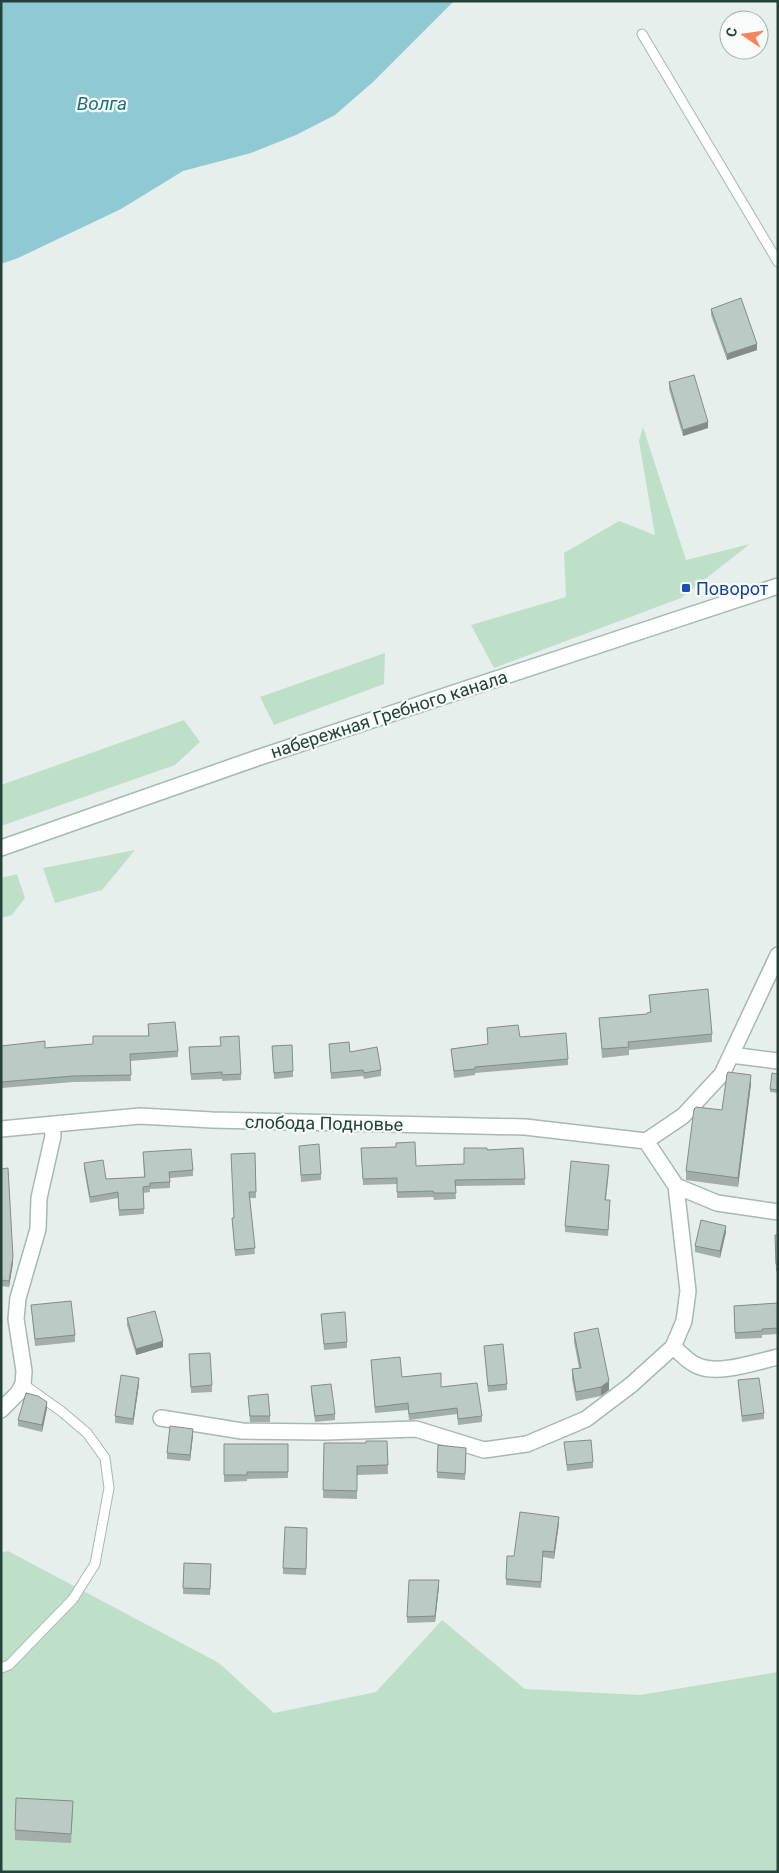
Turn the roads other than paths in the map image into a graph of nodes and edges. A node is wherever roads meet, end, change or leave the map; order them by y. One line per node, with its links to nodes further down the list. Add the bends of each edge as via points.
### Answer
1 (642, 34): 2 (lane)
2 (778, 262)
3 (778, 586): 4 (street, набережная Гребного канала, via 260,757)
4 (1, 848)
5 (778, 955): 6 (street)
6 (731, 1055): 7 (street); 10 (street, via 722,1074 683,1116)
7 (778, 1061)
8 (52, 1124): 9 (street, слобода Подновье); 10 (street, слобода Подновье, via 140,1116 525,1127); 15 (street, via 53,1136 39,1198 38,1229 18,1298 16,1318)
9 (1, 1129)
10 (646, 1141): 11 (street)
11 (676, 1186): 12 (street, via 717,1203); 13 (street, via 688,1291 684,1321)
12 (778, 1212)
13 (673, 1347): 14 (street, via 695,1365 710,1369 726,1369); 17 (street, via 586,1419 527,1444 501,1448 484,1450 416,1430 242,1431)
14 (778, 1357)
15 (23, 1384): 16 (street); 18 (lane, via 87,1434 105,1458 109,1488 95,1564 73,1599 9,1665)
16 (1, 1410)
17 (161, 1418)
18 (1, 1668)

